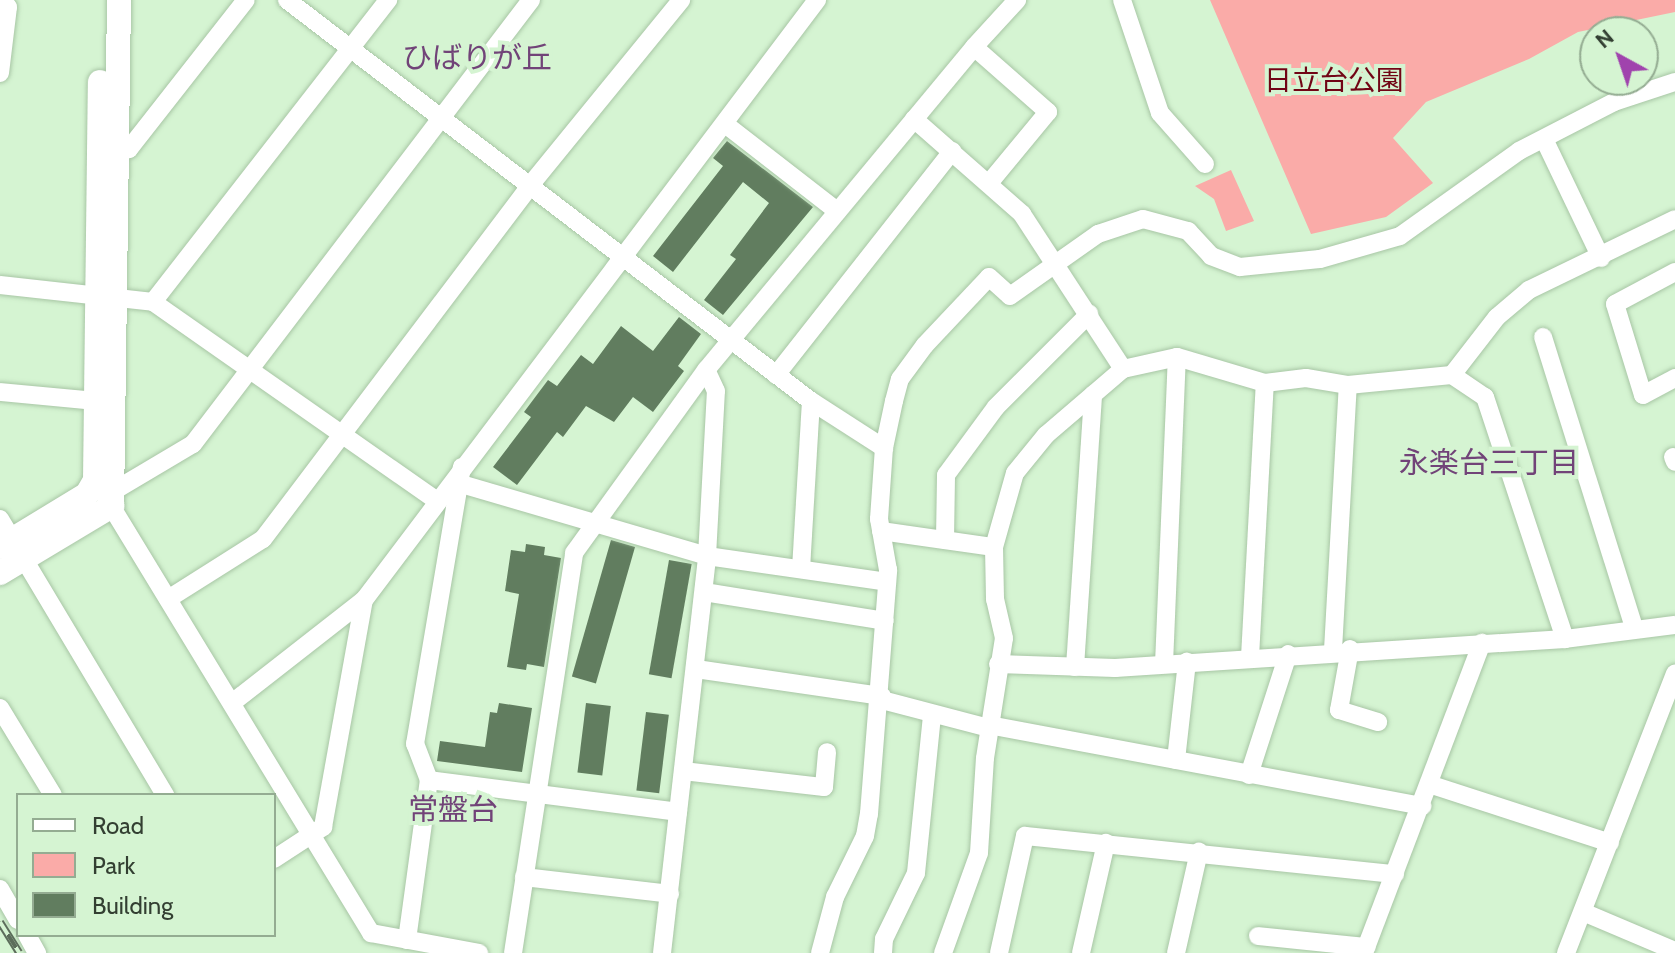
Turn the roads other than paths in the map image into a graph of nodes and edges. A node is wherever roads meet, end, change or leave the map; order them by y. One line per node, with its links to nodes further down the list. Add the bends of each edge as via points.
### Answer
1 (2, 0): 14 (street, via 8,7)
2 (104, 0): 20 (street)
3 (119, 0): 20 (street)
4 (246, 0): 20 (street, via 129,149)
5 (287, 0): 13 (street)
6 (388, 0): 13 (street)
7 (531, 0): 16 (street)
8 (681, 0): 24 (street)
9 (817, 0): 18 (street)
10 (1017, 0): 12 (street)
11 (1122, 0): 22 (street, via 1160,113)
12 (974, 47): 17 (street); 23 (street, via 1048,112)
13 (350, 48): 16 (street); 33 (street)
14 (0, 73)
15 (1675, 82): 19 (street, via 1614,102)
16 (439, 116): 24 (street); 38 (street)
17 (914, 119): 21 (street); 25 (street)
18 (725, 124): 25 (street); 27 (street)
19 (1544, 139): 28 (street); 29 (street, via 1400,236 1320,259 1240,267 1211,256 1188,231 1143,219 1098,234)
20 (106, 150): 32 (street)
21 (952, 151): 23 (street); 41 (street)
22 (1205, 164)
23 (990, 182): 29 (street, via 1022,214)
24 (532, 183): 27 (street); 50 (street)
25 (837, 211): 36 (street)
26 (1675, 219): 28 (street)
27 (624, 254): 36 (street); 52 (street)
28 (1601, 258): 42 (street, via 1529,290 1497,317)
29 (1056, 261): 34 (street); 51 (street, via 1010,296 989,277 925,345 900,379)
30 (1675, 272): 43 (street, via 1615,304 1643,395)
31 (0, 285): 32 (street)
32 (105, 298): 33 (street); 49 (street)
33 (153, 302): 38 (street)
34 (1089, 314): 39 (street); 58 (street, via 996,407 946,475)
35 (1543, 337): 70 (street)
36 (732, 340): 40 (street); 41 (street)
37 (1177, 357): 39 (street); 44 (street); 78 (street)
38 (249, 369): 50 (street); 54 (street, via 193,444)
39 (1123, 369): 47 (street)
40 (706, 370): 56 (street); 61 (street, via 716,391)
41 (776, 375): 48 (street)
42 (1452, 375): 45 (street); 71 (street, via 1485,397)
43 (1675, 378)
44 (1265, 383): 45 (street, via 1306,378); 75 (street)
45 (1348, 385): 73 (street)
46 (0, 392): 49 (street)
47 (1093, 395): 60 (street, via 1046,435 1015,473); 79 (street)
48 (811, 401): 51 (street); 62 (street)
49 (104, 402): 54 (street)
50 (342, 435): 55 (street); 66 (street, via 263,539)
51 (884, 448): 57 (street)
52 (463, 464): 53 (street); 55 (street)
53 (461, 484): 56 (street); 92 (street, via 415,744)
54 (106, 493): 59 (street, via 87,494); 66 (street)
55 (436, 500): 67 (street)
56 (591, 524): 61 (street); 96 (street, via 574,553)
57 (881, 531): 58 (street); 64 (street)
58 (945, 540): 60 (street)
59 (9, 541): 63 (street); 95 (street)
60 (994, 547): 77 (street, via 995,599 1004,638)
61 (707, 556): 62 (street); 65 (street)
62 (801, 569): 64 (street)
63 (0, 573)
64 (887, 582): 68 (street)
65 (704, 592): 68 (street); 80 (street)
66 (168, 599): 83 (street)
67 (364, 600): 83 (street); 99 (street, via 323,827)
68 (885, 621): 82 (street)
69 (1675, 625): 70 (street)
70 (1634, 628): 71 (street)
71 (1565, 639): 72 (street)
72 (1482, 643): 73 (street); 93 (street)
73 (1342, 650): 74 (street); 86 (street, via 1339,710)
74 (1288, 654): 75 (street); 91 (street)
75 (1250, 657): 76 (street)
76 (1187, 662): 78 (street); 89 (street)
77 (998, 664): 79 (street); 87 (street)
78 (1164, 664): 79 (street)
79 (1075, 667)
80 (696, 669): 82 (street); 90 (street)
81 (1675, 673): 101 (street)
82 (882, 698): 85 (street); 117 (street, via 865,836 848,863)
83 (232, 703): 99 (street)
84 (0, 708): 94 (street)
85 (932, 715): 87 (street); 118 (street, via 916,873 884,939)
86 (1378, 722)
87 (989, 726): 89 (street); 119 (street, via 979,853)
88 (827, 752): 90 (street, via 824,787)
89 (1176, 760): 91 (street)
90 (683, 771): 98 (street)
91 (1249, 775): 97 (street)
92 (429, 780): 96 (street); 111 (street)
93 (1432, 785): 97 (street); 101 (street)
94 (52, 793)
95 (164, 793)
96 (537, 793): 98 (street); 105 (street)
97 (1422, 806): 104 (street)
98 (678, 812): 107 (street)
99 (310, 835): 103 (street); 111 (street, via 371,933)
100 (1106, 843): 102 (street); 120 (street, via 1025,836); 121 (street)
101 (1610, 843): 108 (street)
102 (1199, 852): 104 (street); 122 (street)
103 (276, 858)
104 (1395, 874): 112 (street)
105 (524, 877): 107 (street); 115 (street)
106 (0, 889): 109 (street)
107 (670, 894): 116 (street)
108 (1583, 912): 113 (street); 123 (street)
109 (16, 917)
110 (1258, 936): 112 (street)
111 (394, 943): 114 (street)
112 (1365, 950)
113 (1675, 951)
114 (479, 953)
115 (513, 953)
116 (662, 953)
117 (820, 953)
118 (883, 953)
119 (943, 953)
120 (999, 953)
121 (1081, 953)
122 (1176, 953)
123 (1566, 953)

